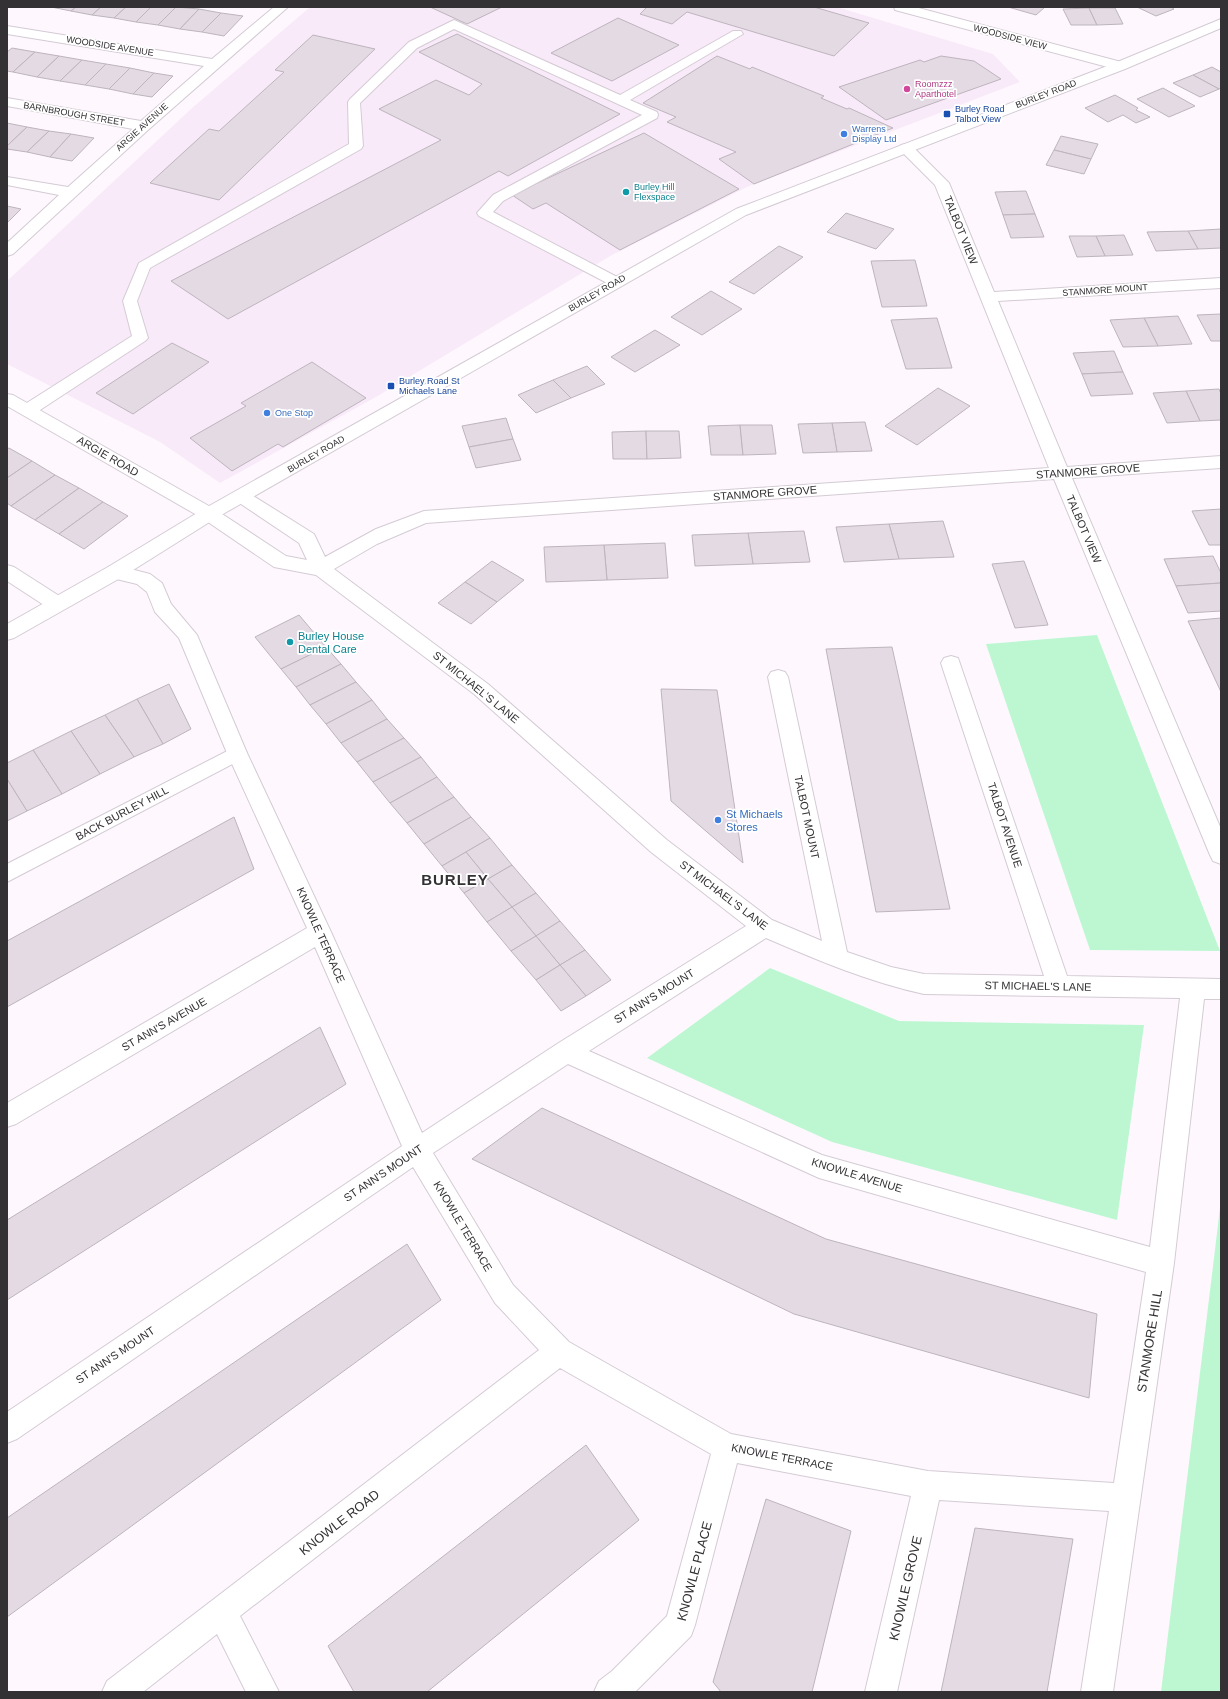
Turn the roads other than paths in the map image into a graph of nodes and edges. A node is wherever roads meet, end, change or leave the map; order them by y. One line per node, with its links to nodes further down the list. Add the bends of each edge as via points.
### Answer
1 (282, 7): 6 (street, ARGIE AVENUE)
2 (900, 7): 7 (street, WOODSIDE VIEW)
3 (1221, 23): 7 (street, BURLEY ROAD)
4 (7, 30): 6 (street, WOODSIDE AVENUE)
5 (737, 34): 8 (lane)
6 (214, 63): 10 (street, ARGIE AVENUE)
7 (1120, 66): 11 (street, BURLEY ROAD)
8 (621, 100): 15 (lane, via 652,115 498,198 484,213); 19 (lane, via 454,24 413,45 354,102 356,146 144,266 130,301 140,338)
9 (7, 102): 10 (street, BARNBROUGH STREET)
10 (142, 126): 13 (street, ARGIE AVENUE)
11 (906, 148): 15 (street, BURLEY ROAD, via 741,212); 17 (street, TALBOT VIEW, via 942,184)
12 (7, 181): 13 (street)
13 (70, 192): 14 (street, ARGIE AVENUE)
14 (7, 251)
15 (616, 282): 22 (street, BURLEY ROAD)
16 (1221, 282): 17 (street, STANMORE MOUNT)
17 (988, 297): 21 (street, TALBOT VIEW)
18 (7, 399): 19 (street, ARGIE ROAD)
19 (28, 410): 23 (street, ARGIE ROAD)
20 (1221, 462): 21 (street, STANMORE GROVE)
21 (1060, 472): 24 (street, STANMORE GROVE, via 424,517 362,542); 32 (street, TALBOT VIEW)
22 (241, 496): 23 (street, BURLEY ROAD); 24 (street, ST MICHAEL'S LANE, via 307,539)
23 (209, 514): 24 (street, ST MICHAEL'S LANE, via 281,562); 26 (street, BURLEY ROAD)
24 (321, 568): 34 (street, ST MICHAEL'S LANE, via 481,689 659,846)
25 (7, 572): 27 (street)
26 (115, 572): 27 (street, BURLEY ROAD); 31 (street, KNOWLE TERRACE, via 143,579 155,588 162,607 188,636)
27 (57, 604): 28 (street, BURLEY ROAD)
28 (7, 633)
29 (951, 663): 37 (street, TALBOT AVENUE)
30 (778, 677): 36 (street, TALBOT MOUNT)
31 (237, 753): 33 (lane, BACK BURLEY HILL); 35 (street, KNOWLE TERRACE)
32 (1221, 855)
33 (7, 874)
34 (764, 927): 36 (street, ST MICHAEL'S LANE); 40 (street, ST ANN'S MOUNT)
35 (320, 932): 41 (street, ST ANN'S AVENUE); 42 (street, KNOWLE TERRACE)
36 (837, 958): 37 (street, ST MICHAEL'S LANE, via 891,977 924,984)
37 (1059, 986): 38 (street, ST MICHAEL'S LANE)
38 (1193, 989): 39 (street, ST MICHAEL'S LANE); 43 (street, STANMORE HILL)
39 (1221, 989)
40 (566, 1052): 42 (street, ST ANN'S MOUNT); 43 (street, KNOWLE AVENUE, via 819,1166)
41 (7, 1116)
42 (416, 1150): 44 (street, KNOWLE TERRACE, via 504,1294); 45 (street, ST ANN'S MOUNT)
43 (1161, 1263): 48 (street, STANMORE HILL)
44 (559, 1352): 46 (street, KNOWLE TERRACE); 49 (street, KNOWLE ROAD)
45 (7, 1429)
46 (727, 1447): 47 (street, KNOWLE TERRACE); 50 (street, KNOWLE PLACE, via 680,1625)
47 (928, 1485): 48 (street, KNOWLE TERRACE); 53 (street, KNOWLE GROVE)
48 (1126, 1498): 54 (street, STANMORE HILL)
49 (222, 1612): 51 (street, KNOWLE ROAD); 52 (street)
50 (620, 1689)
51 (118, 1692)
52 (263, 1692)
53 (881, 1692)
54 (1097, 1692)

